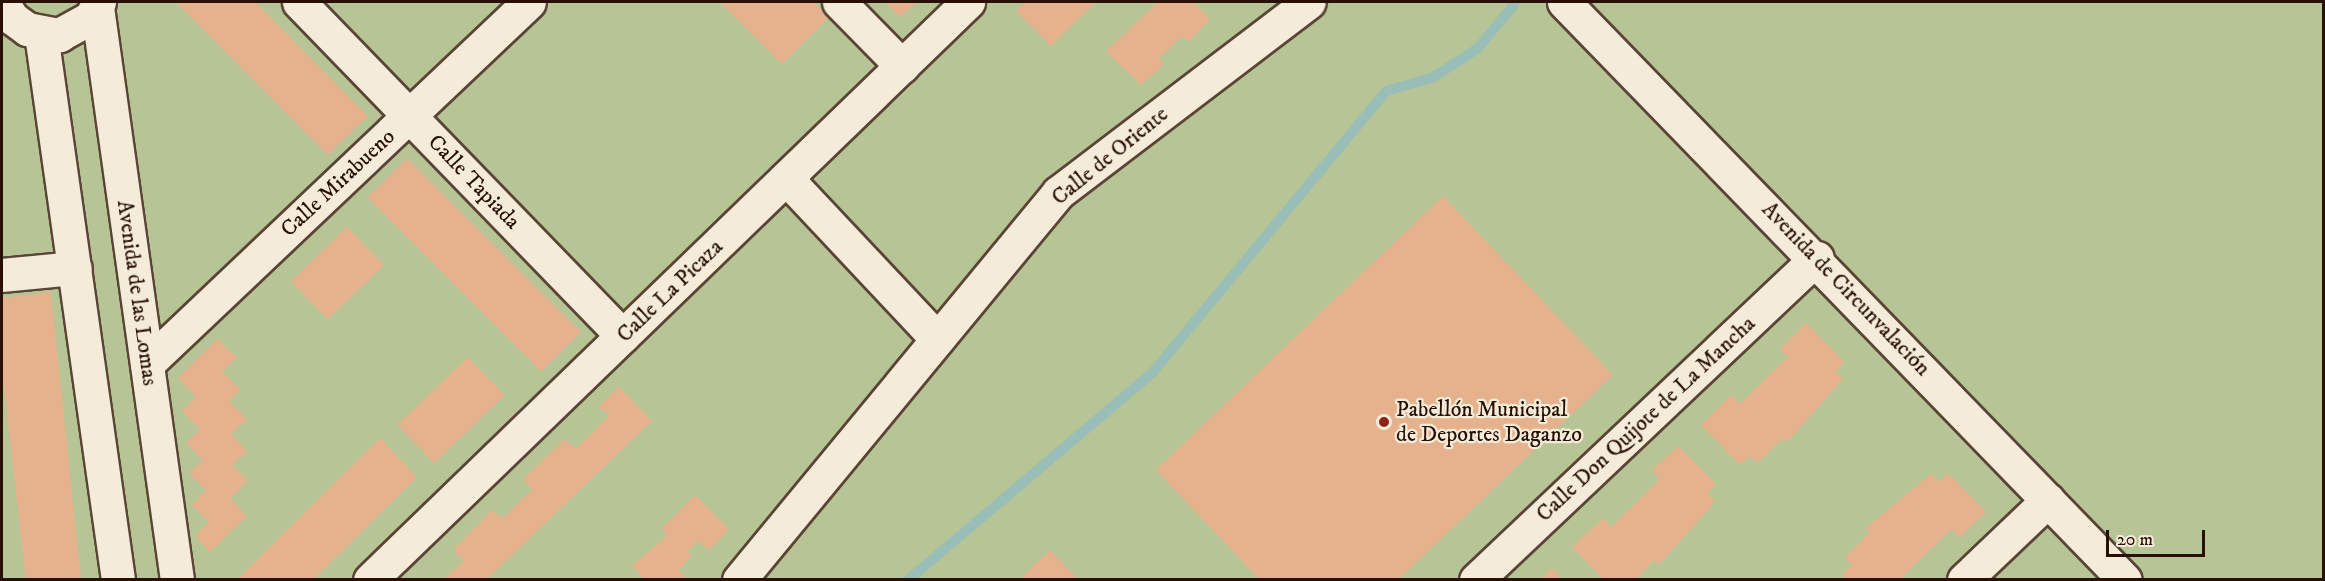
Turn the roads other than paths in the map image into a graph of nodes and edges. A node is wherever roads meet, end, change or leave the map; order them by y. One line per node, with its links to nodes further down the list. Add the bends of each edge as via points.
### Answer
1 (2, 2): 9 (street, via 12,18)
2 (299, 2): 11 (street, Calle Tapiada)
3 (529, 2): 11 (street, Calle Mirabueno)
4 (839, 2): 10 (street)
5 (968, 2): 10 (street, Calle La Picaza)
6 (1309, 2): 17 (street, Calle de Oriente, via 1058,193)
7 (1564, 2): 13 (street, Avenida de Circunvalación)
8 (98, 4): 9 (street, via 76,29); 18 (street, Avenida de las Lomas)
9 (41, 34): 14 (street)
10 (902, 66): 12 (street, Calle La Picaza)
11 (410, 116): 16 (street, Calle Tapiada); 18 (street, Calle Mirabueno)
12 (786, 178): 16 (street, Calle La Picaza); 17 (street)
13 (1817, 258): 19 (street, Avenida de Circunvalación); 24 (street, Calle Don Quijote de La Mancha)
14 (75, 268): 15 (street); 20 (street)
15 (2, 274)
16 (624, 336): 22 (street, Calle La Picaza)
17 (937, 339): 23 (street, Calle de Oriente)
18 (147, 364): 21 (street, Avenida de las Lomas)
19 (2048, 500): 25 (street); 26 (street, Avenida de Circunvalación)
20 (118, 579)
21 (177, 579)
22 (370, 579)
23 (739, 579)
24 (1476, 579)
25 (1964, 579)
26 (2125, 579)

